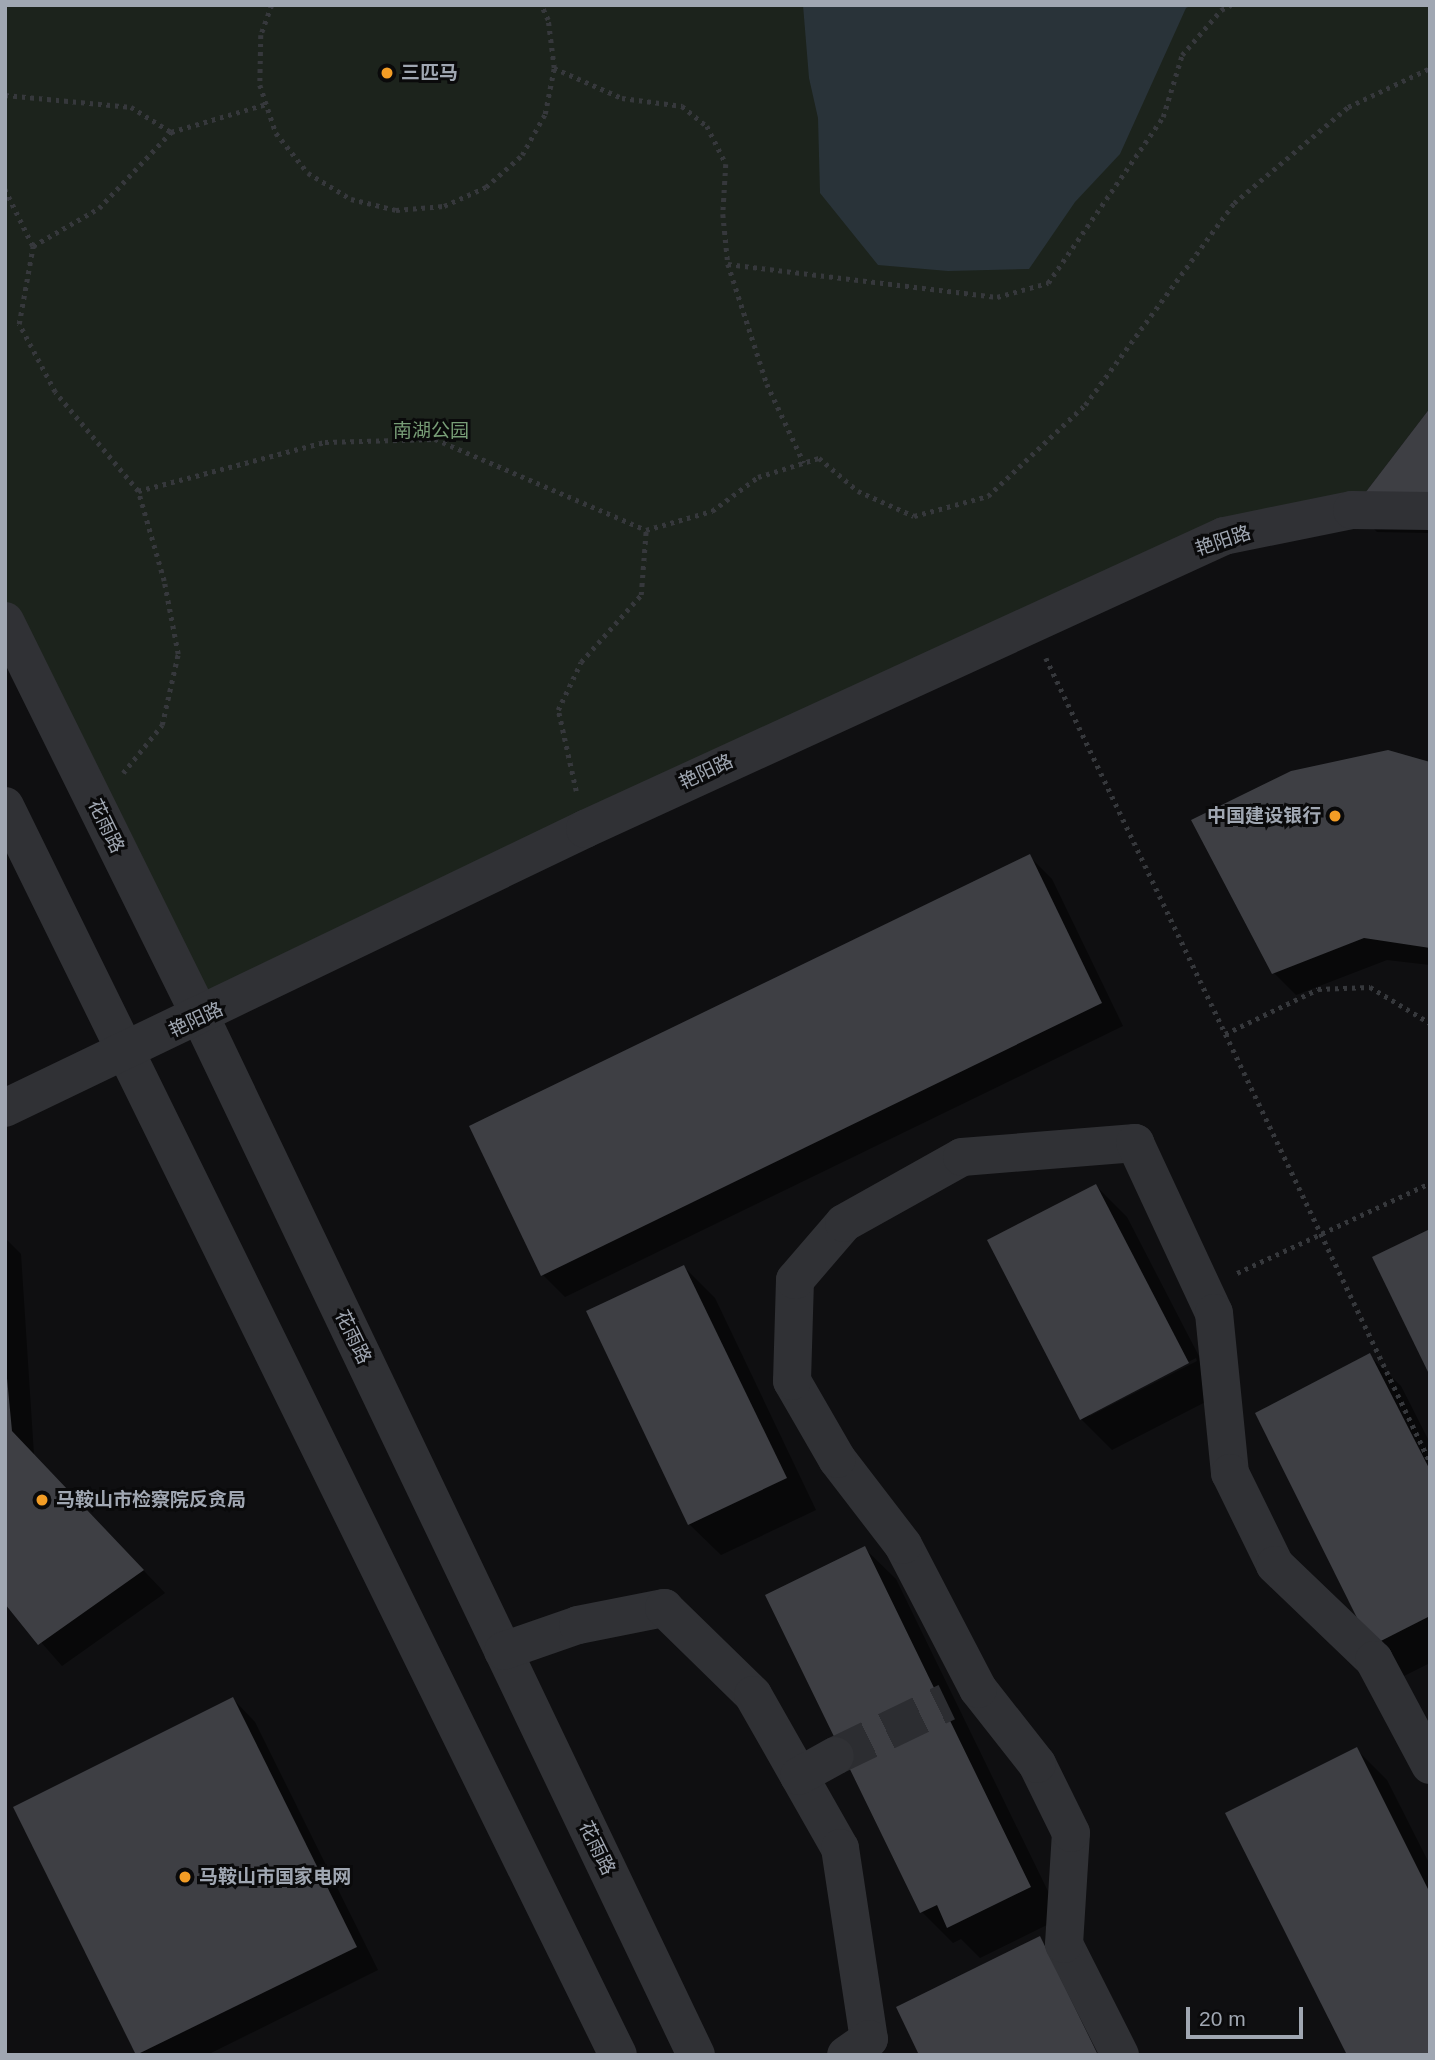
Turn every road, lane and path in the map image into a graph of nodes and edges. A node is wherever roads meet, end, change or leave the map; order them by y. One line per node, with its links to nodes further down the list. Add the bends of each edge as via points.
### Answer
1 (272, 5): 7 (path, via 261,35 260,85)
2 (541, 5): 4 (path, via 548,20)
3 (1231, 5): 11 (path, via 1221,10 1182,55 1163,117 1048,283 997,297)
4 (554, 68): 7 (path, via 545,114 522,155 486,187 444,206 396,210 351,199 308,173 276,133); 11 (path, via 622,98 682,106 708,126 726,164 723,214)
5 (1430, 68): 12 (path, via 1348,107 1234,203 1085,405 988,496 914,516 858,491 819,458)
6 (5, 95): 8 (path, via 131,107)
7 (267, 104): 8 (path)
8 (171, 132): 10 (path, via 99,208)
9 (5, 189): 10 (path)
10 (33, 246): 13 (path, via 19,324 55,392)
11 (728, 264): 12 (path, via 766,384)
12 (804, 463): 15 (path, via 758,477 712,510)
13 (138, 491): 15 (path, via 325,442 435,439); 19 (path, via 164,581 178,654 162,725)
14 (1430, 511): 17 (street, 艳阳路, via 1352,510 1224,536)
15 (646, 530): 20 (path, via 641,595 581,662 558,709)
16 (5, 621): 19 (street, 花雨路)
17 (1029, 623): 20 (street, 艳阳路); 23 (path)
18 (5, 806): 24 (street)
19 (97, 806): 21 (street, 花雨路)
20 (585, 829): 21 (street, 艳阳路)
21 (201, 1018): 24 (street, 艳阳路); 30 (street, 花雨路)
22 (1430, 1023): 23 (path, via 1370,987 1318,989)
23 (1225, 1034): 27 (path)
24 (126, 1052): 25 (street, 艳阳路); 34 (street)
25 (5, 1108)
26 (1430, 1183): 27 (path)
27 (1320, 1234): 28 (path); 29 (path)
28 (1202, 1288): 32 (street, via 1213,1312 1230,1473 1275,1565 1374,1660); 37 (street, via 1135,1143 962,1157 844,1223 795,1280 792,1381 837,1459 903,1545 962,1696 1037,1764 1071,1833 1065,1944)
29 (1430, 1462)
30 (503, 1651): 33 (street, via 579,1625 664,1608 753,1695); 35 (street, 花雨路)
31 (835, 1756): 33 (street)
32 (1430, 1765)
33 (799, 1776): 36 (street, via 840,1848 869,2039)
34 (618, 2055)
35 (696, 2055)
36 (846, 2055)
37 (1120, 2055)

